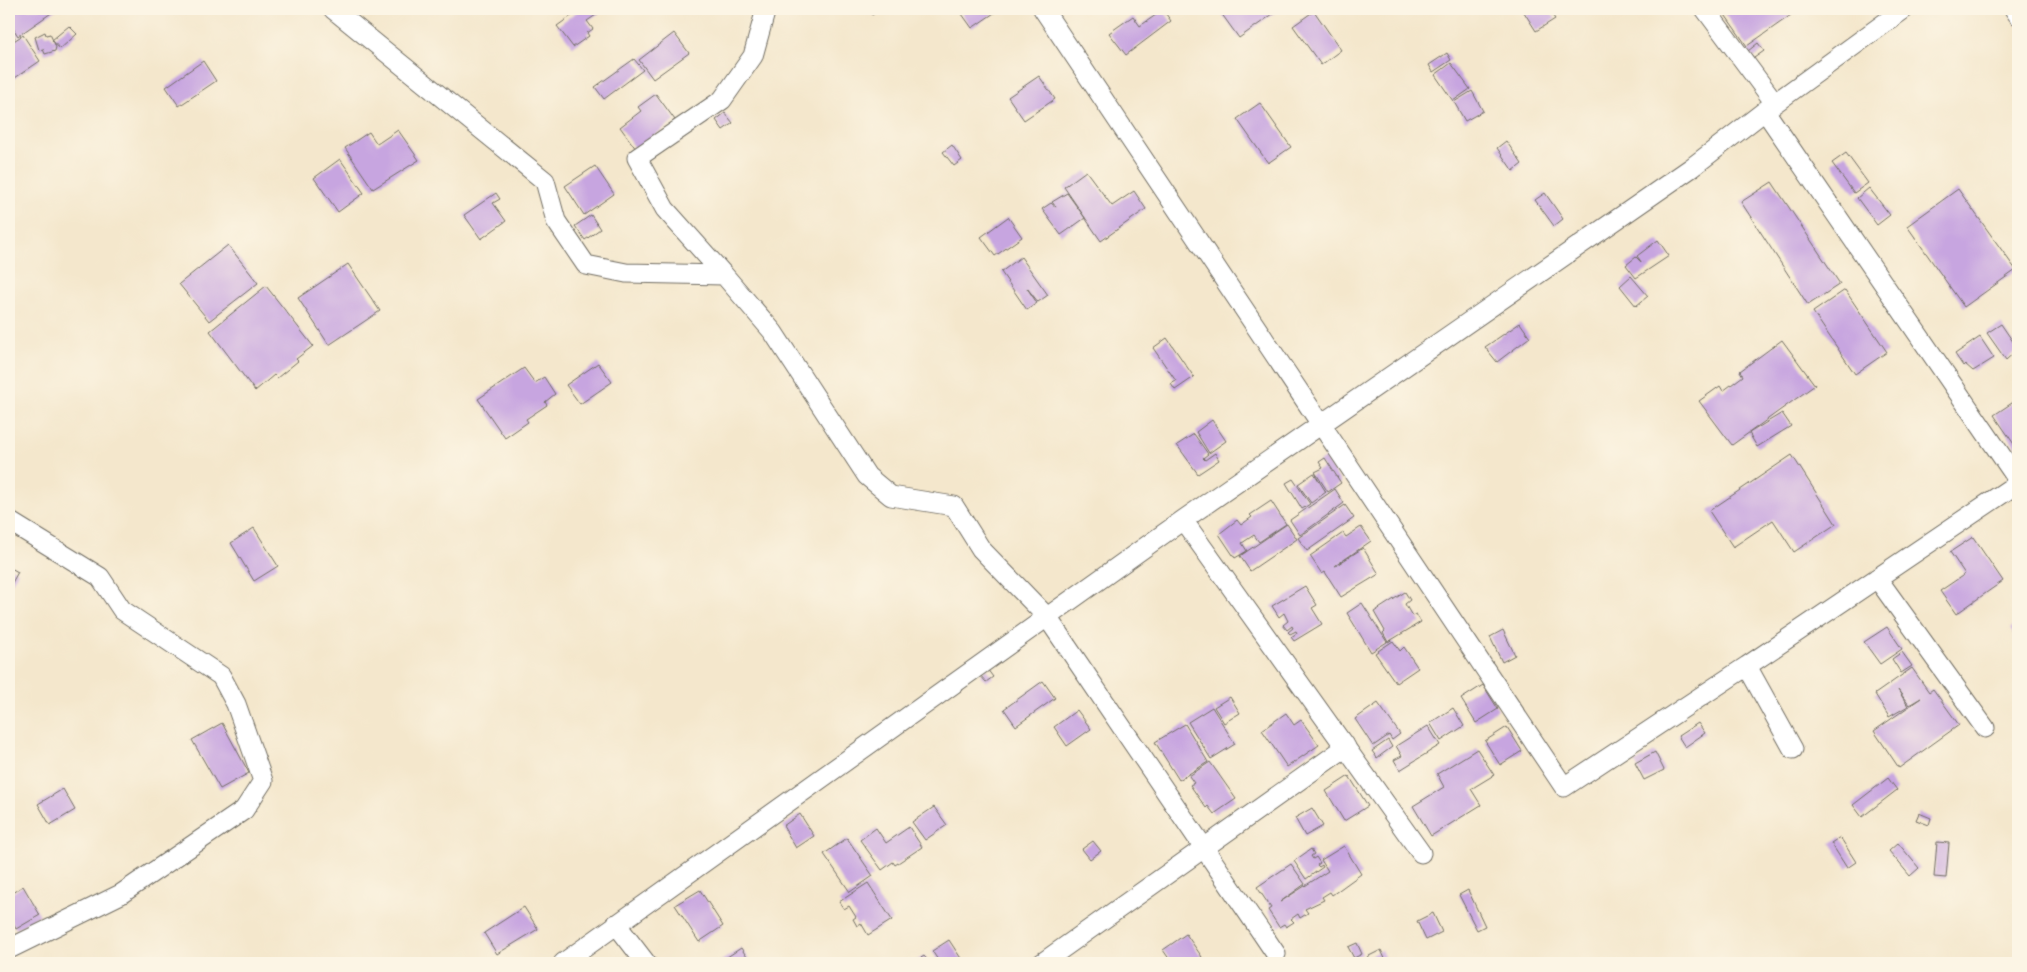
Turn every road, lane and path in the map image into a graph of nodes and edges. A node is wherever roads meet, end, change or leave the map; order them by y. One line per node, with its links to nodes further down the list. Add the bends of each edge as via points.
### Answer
1 (334, 9): 9 (street, via 545,181 556,221 586,265 626,272)
2 (766, 9): 9 (street, via 753,56 722,100 637,158 665,209)
3 (1043, 9): 10 (street)
4 (1706, 9): 8 (street)
5 (1904, 9): 8 (street)
6 (2014, 9): 7 (street)
7 (2018, 15)
8 (1770, 107): 10 (street, via 1691,168); 11 (street)
9 (724, 275): 15 (street, via 774,332 866,476 891,496 954,506 982,549)
10 (1321, 425): 12 (street); 16 (street, via 1564,787)
11 (2018, 481): 14 (street)
12 (1183, 520): 15 (street); 18 (street)
13 (9, 521): 23 (street, via 100,577 122,610 222,676 236,704 263,782 244,810 121,894)
14 (1877, 578): 16 (street); 17 (street)
15 (1047, 617): 20 (street); 22 (street)
16 (1747, 666): 19 (street)
17 (1985, 728)
18 (1346, 747): 20 (street); 21 (street)
19 (1793, 749)
20 (1203, 847): 24 (street); 27 (street)
21 (1421, 853)
22 (616, 924): 25 (street); 26 (street)
23 (9, 949)
24 (1276, 954)
25 (563, 963)
26 (646, 963)
27 (1042, 963)

